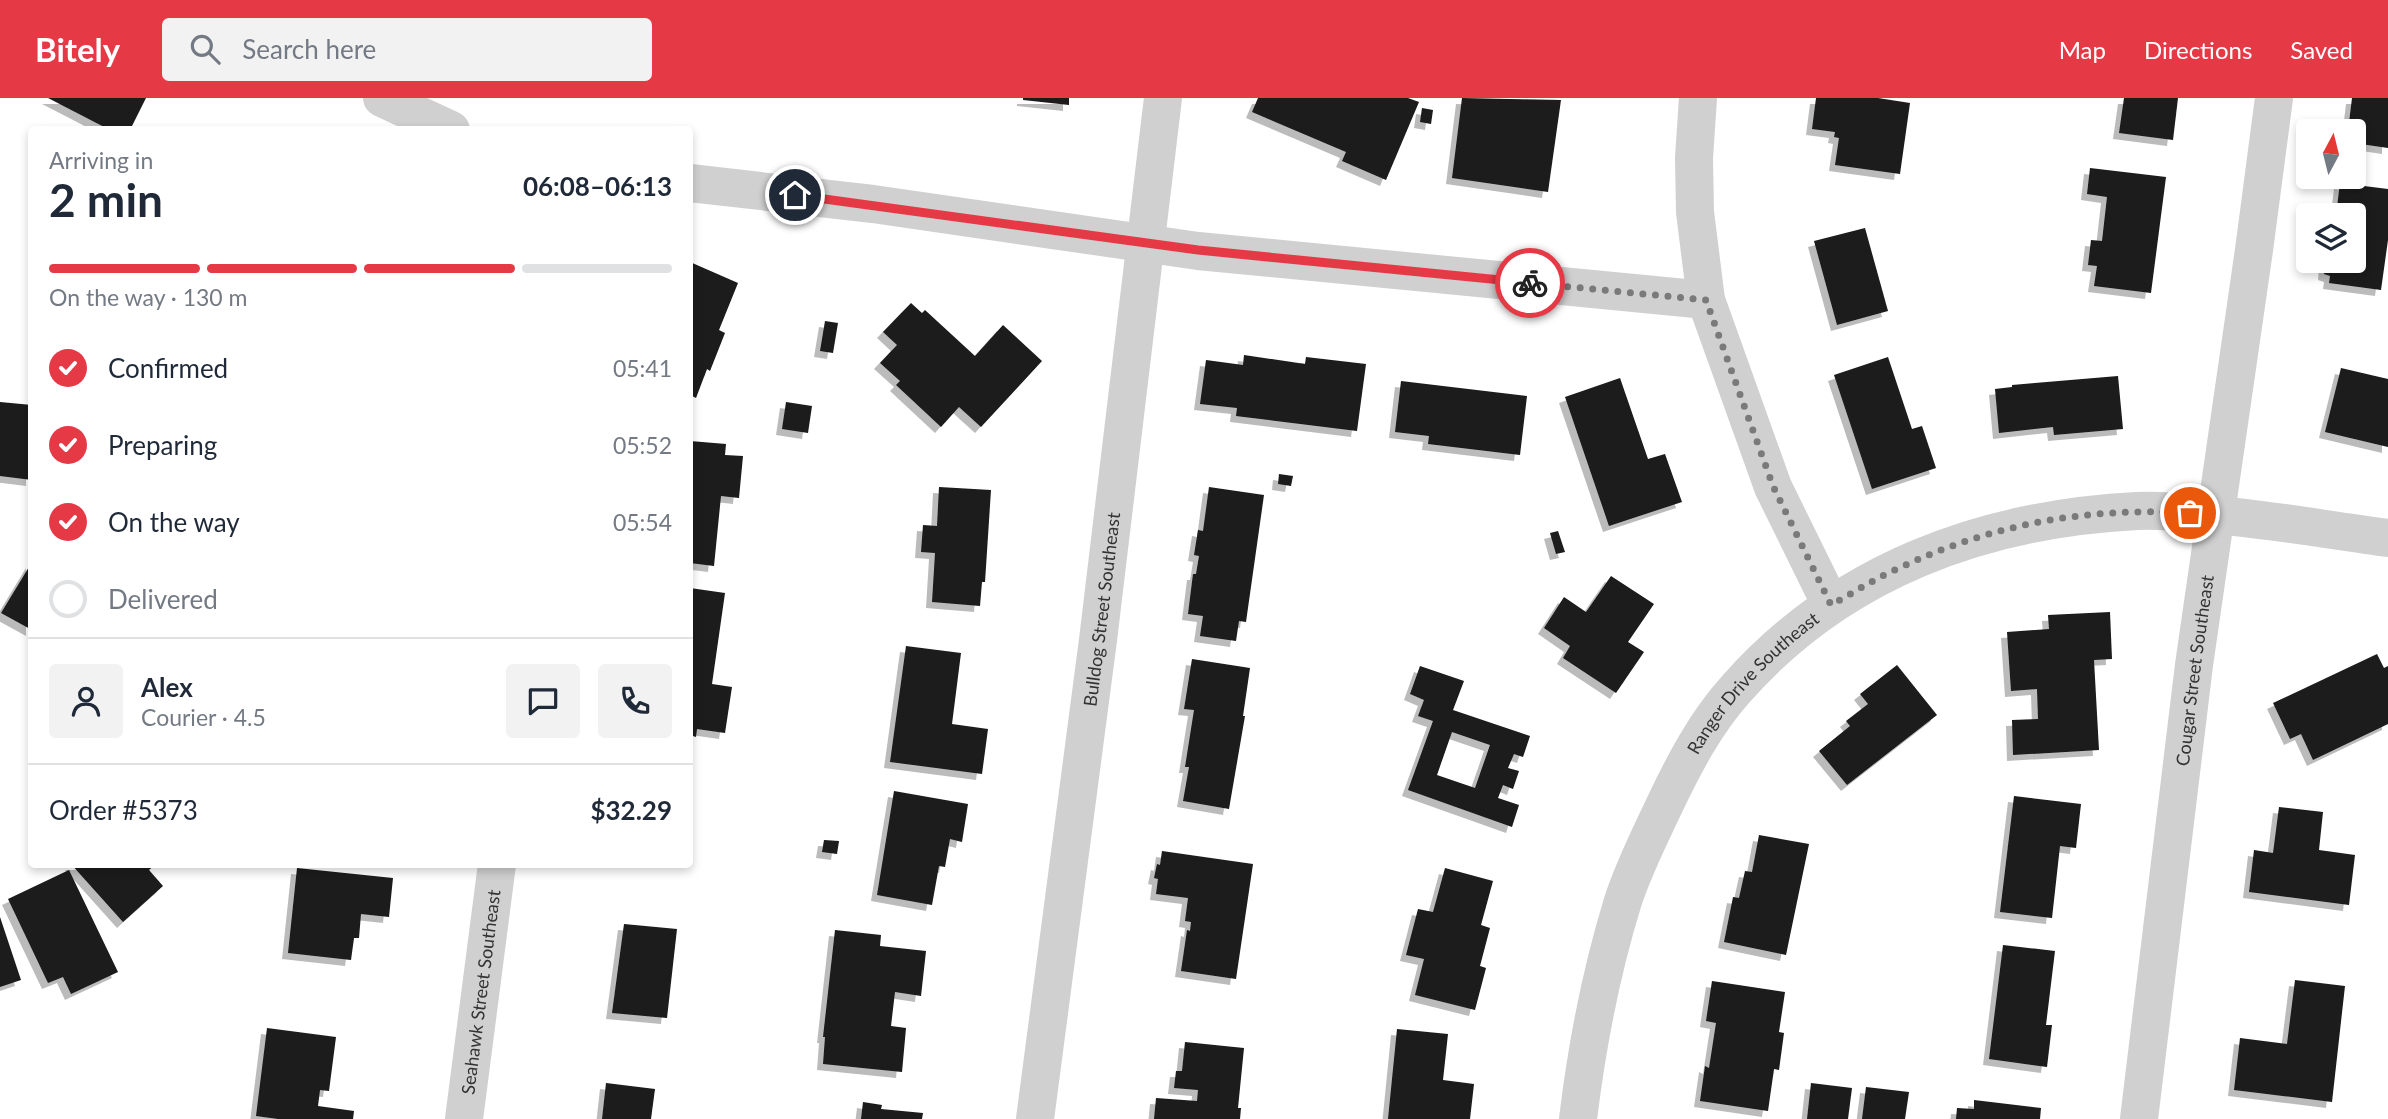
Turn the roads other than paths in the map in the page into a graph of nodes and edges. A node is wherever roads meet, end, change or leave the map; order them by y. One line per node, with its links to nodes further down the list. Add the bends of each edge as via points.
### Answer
1 (382, 98): 5 (street)
2 (1163, 98): 7 (street, Bulldog Street Southeast)
3 (1698, 98): 8 (street, via 1695,212)
4 (2274, 98): 9 (street, Cougar Street Southeast)
5 (442, 126)
6 (693, 183): 7 (street)
7 (1145, 243): 8 (street); 14 (street, Bulldog Street Southeast)
8 (1706, 300): 11 (street, via 1773,486)
9 (2215, 515): 10 (street, Ranger Drive Southeast); 11 (street, Ranger Drive Southeast, via 2141,510 2005,528 1895,570); 16 (street, Cougar Street Southeast)
10 (2388, 538)
11 (1831, 605): 15 (street, Ranger Drive Southeast, via 1798,628 1733,691 1683,765 1624,900 1597,998)
12 (496, 868): 13 (street, Seahawk Street Southeast)
13 (464, 1119)
14 (1035, 1119)
15 (1577, 1119)
16 (2139, 1119)

